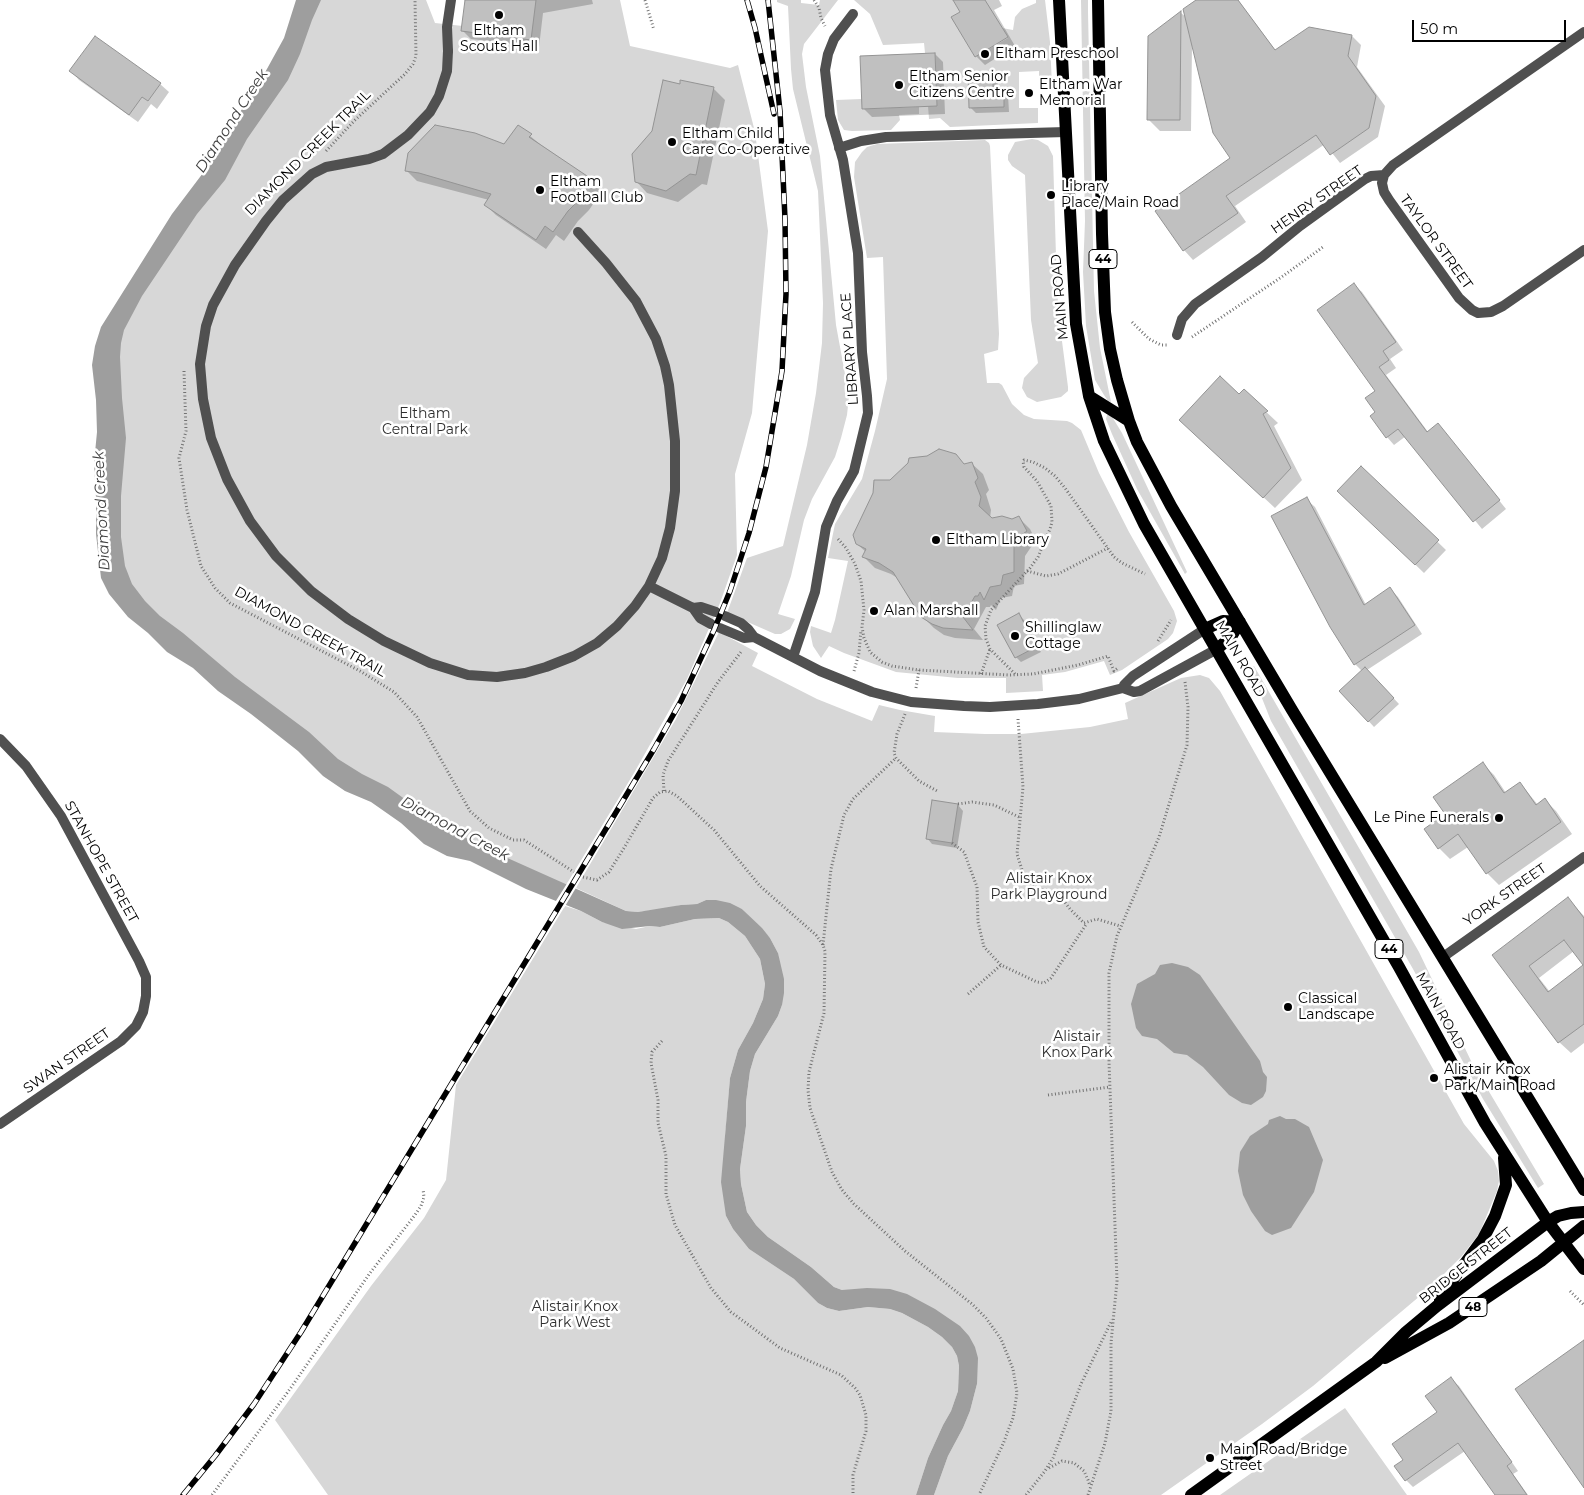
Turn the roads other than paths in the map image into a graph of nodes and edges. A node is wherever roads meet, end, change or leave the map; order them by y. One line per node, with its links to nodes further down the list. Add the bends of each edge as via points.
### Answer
1 (451, 0): 14 (street, via 447,71 430,112 383,154 326,167 299,184 266,221 223,285 206,326 200,364 203,399 212,438 227,479 250,521 276,556 311,590 348,619 430,663 468,674 498,677 546,667 597,643 617,626)
2 (1060, 0): 6 (main road, MAIN ROAD / 44)
3 (1098, 0): 13 (main road, MAIN ROAD / 44, via 1105,312 1115,373)
4 (854, 14): 7 (street, LIBRARY PLACE, via 834,39 825,70 830,115)
5 (1584, 32): 8 (street, HENRY STREET, via 1400,160)
6 (1066, 132): 7 (street, via 886,137); 12 (main road, MAIN ROAD / 44, via 1076,324)
7 (839, 148): 20 (street, LIBRARY PLACE, via 858,253 868,413 854,471 826,527 815,592)
8 (1384, 175): 10 (street, TAYLOR STREET, via 1382,183 1389,200 1459,298 1472,310 1485,313 1503,306); 11 (street, HENRY STREET, via 1365,179 1195,304 1182,319)
9 (578, 232): 14 (street, via 624,285 643,313 665,366 675,441 675,491 670,528)
10 (1584, 250)
11 (1175, 339)
12 (1089, 396): 13 (main road); 17 (main road, MAIN ROAD / 44, via 1104,441 1128,492)
13 (1129, 421): 16 (main road, MAIN ROAD / 44, via 1171,506)
14 (650, 586): 15 (street)
15 (693, 608): 18 (street, via 701,607 741,623); 18 (street, via 700,618 716,626 744,638)
16 (1240, 622): 17 (main road, via 1223,621); 19 (main road, via 1231,637); 24 (main road, MAIN ROAD / 44)
17 (1205, 629): 19 (main road, MAIN ROAD / 44); 21 (street, via 1133,676)
18 (754, 637): 20 (street)
19 (1217, 650): 21 (street, via 1140,691); 27 (main road, MAIN ROAD / 44)
20 (793, 657): 21 (street, via 872,692 911,702 1017,706 1079,699)
21 (1123, 688)
22 (0, 739): 25 (street, STANHOPE STREET, via 26,766 61,816 139,961 146,977)
23 (1584, 857): 24 (street, YORK STREET)
24 (1443, 956): 28 (main road, MAIN ROAD / 44)
25 (143, 1012): 26 (street, SWAN STREET, via 136,1026 121,1041)
26 (0, 1124)
27 (1504, 1155): 30 (main road, MAIN ROAD / 44); 34 (main road, via 1506,1185 1495,1216)
28 (1584, 1190)
29 (1584, 1212): 30 (main road, BRIDGE STREET / 48, via 1565,1214)
30 (1548, 1222): 32 (main road, MAIN ROAD / 44); 34 (main road, BRIDGE STREET / 48)
31 (1584, 1226): 32 (main road, BRIDGE STREET / 48)
32 (1564, 1243): 33 (main road, MAIN ROAD / 44); 35 (main road, BRIDGE STREET / 48, via 1449,1323)
33 (1584, 1269)
34 (1437, 1306): 35 (main road, BRIDGE STREET / 48)
35 (1376, 1362): 36 (main road, BRIDGE STREET / 48)
36 (1191, 1495)

